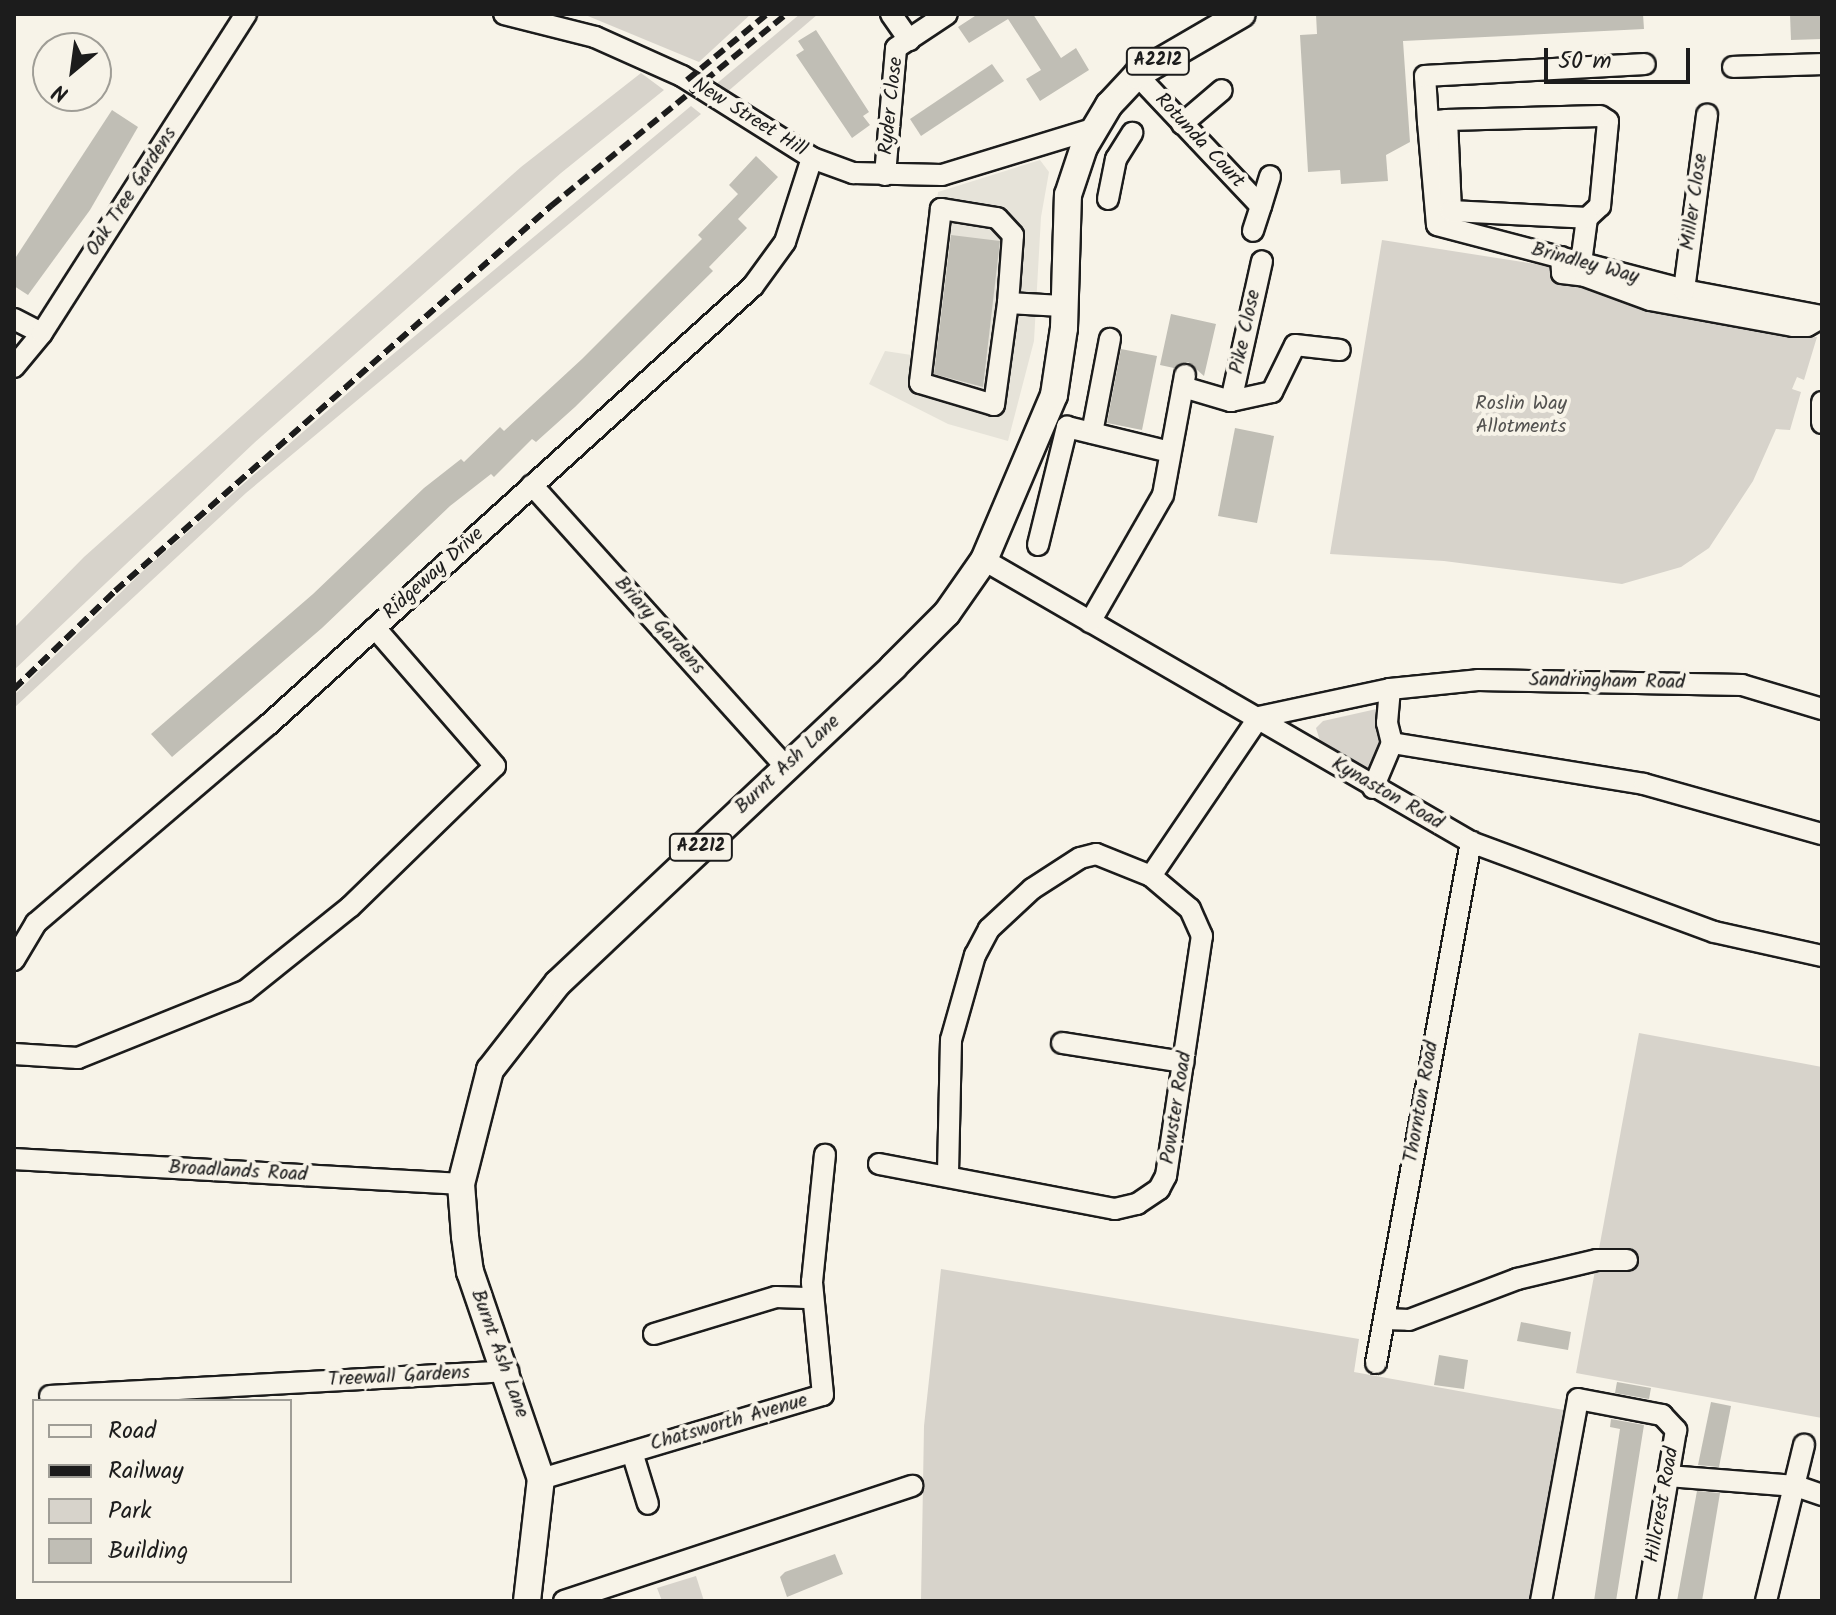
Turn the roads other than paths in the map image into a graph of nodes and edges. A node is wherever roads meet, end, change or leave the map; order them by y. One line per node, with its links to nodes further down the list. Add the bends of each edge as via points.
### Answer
1 (246, 14): 35 (street, Oak Tree Gardens)
2 (504, 14): 17 (street, New Street Hill, via 595,37 682,76)
3 (891, 14): 6 (street)
4 (947, 14): 6 (street, Ryder Close)
5 (1242, 14): 10 (main road, Burnt Ash Lane / A2212)
6 (909, 40): 19 (street, Ryder Close, via 896,48)
7 (1645, 64): 14 (street, via 1425,76)
8 (1822, 64): 9 (street)
9 (1733, 67)
10 (1137, 75): 13 (street, Rotunda Court); 16 (main road, Burnt Ash Lane / A2212)
11 (1222, 90): 13 (street)
12 (1707, 115): 30 (street, Miller Close)
13 (1182, 124): 23 (street, Rotunda Court)
14 (1435, 126): 25 (street, via 1451,211); 25 (street, via 1600,116 1608,121 1600,206); 27 (street, Brindley Way, via 1437,225)
15 (1132, 133): 18 (street)
16 (1088, 138): 18 (street); 20 (street, New Street Hill); 32 (main road, Burnt Ash Lane / A2212, via 1068,195)
17 (812, 158): 19 (street, New Street Hill, via 853,173); 44 (street, Ridgeway Drive, via 785,242 753,286)
18 (1116, 159): 22 (street)
19 (885, 175): 20 (street, New Street Hill)
20 (942, 175): 24 (street)
21 (1270, 176): 23 (street, Rotunda Court)
22 (1108, 199)
23 (1261, 206): 26 (street, Rotunda Court)
24 (941, 209): 31 (street, via 997,218 1013,235); 31 (street, via 920,383 994,405)
25 (1587, 218): 29 (street)
26 (1253, 231)
27 (1561, 257): 29 (street, Brindley Way); 33 (street, via 1562,273 1650,300 1793,326 1807,326)
28 (1262, 261): 39 (street, Pike Close)
29 (1581, 263): 30 (street, Brindley Way)
30 (1684, 290): 33 (street, Brindley Way)
31 (1008, 303): 32 (street)
32 (1062, 306): 46 (main road, Burnt Ash Lane / A2212, via 1054,395)
33 (1822, 317)
34 (14, 319): 35 (street)
35 (42, 333): 38 (street, Oak Tree Gardens)
36 (1110, 339): 42 (street)
37 (1340, 350): 39 (street, via 1295,345 1272,392)
38 (14, 367)
39 (1231, 401): 43 (street, Pike Close, via 1184,381)
40 (1822, 402): 41 (street)
41 (1822, 423)
42 (1092, 433): 43 (street); 45 (street, via 1067,427)
43 (1170, 452): 47 (street, Pike Close, via 1163,495)
44 (532, 485): 48 (street, Ridgeway Drive); 53 (street, Briary Gardens)
45 (1038, 545)
46 (984, 560): 47 (street, Kynaston Road); 53 (main road, Burnt Ash Lane / A2212, via 947,613)
47 (1090, 622): 51 (street, Kynaston Road)
48 (375, 628): 59 (street, Ridgeway Drive, via 36,923); 61 (street, via 495,766 350,907 245,991 78,1058)
49 (1390, 689): 50 (street, Sandringham Road, via 1478,680 1742,685); 51 (street, Sandringham Road); 52 (street, via 1387,723)
50 (1822, 709)
51 (1259, 717): 54 (street, Kynaston Road); 57 (street)
52 (1392, 743): 54 (street); 55 (street, via 1644,784)
53 (785, 766): 67 (main road, Burnt Ash Lane / A2212, via 558,983 490,1070)
54 (1373, 788): 56 (street, Kynaston Road)
55 (1822, 834)
56 (1471, 842): 58 (street, Kynaston Road, via 1714,932); 70 (street, Thornton Road)
57 (1151, 876): 62 (street, Powster Road, via 1190,909 1202,936); 66 (street, Powster Road, via 1096,854 1080,858 1032,889 989,929 975,955 951,1040)
58 (1822, 956)
59 (14, 960)
60 (1062, 1043): 62 (street)
61 (14, 1054)
62 (1184, 1062): 66 (street, Powster Road, via 1166,1176 1159,1189 1137,1204 1115,1209)
63 (825, 1155): 69 (street, Chatsworth Avenue)
64 (14, 1159): 67 (street, Broadlands Road)
65 (879, 1164): 66 (street, Powster Road)
66 (948, 1175)
67 (461, 1184): 73 (main road, Burnt Ash Lane / A2212, via 470,1272)
68 (1627, 1260): 70 (street, via 1597,1260 1517,1279 1409,1320)
69 (813, 1298): 71 (street, via 776,1297); 76 (street, Chatsworth Avenue, via 823,1395)
70 (1384, 1319): 72 (street, Thornton Road)
71 (654, 1334)
72 (1376, 1363)
73 (508, 1371): 74 (street, Treewall Gardens); 78 (main road, Burnt Ash Lane / A2212)
74 (50, 1396)
75 (1804, 1445): 80 (street)
76 (632, 1452): 78 (street, Chatsworth Avenue); 82 (street)
77 (1668, 1476): 80 (street); 85 (street, Hillcrest Road, via 1676,1430 1662,1415 1578,1399); 86 (street, Hillcrest Road)
78 (541, 1479): 83 (main road, Burnt Ash Lane / A2212)
79 (912, 1486): 84 (street)
80 (1796, 1486): 81 (street); 87 (street)
81 (1822, 1495)
82 (648, 1504)
83 (527, 1601)
84 (564, 1601)
85 (1541, 1601)
86 (1647, 1601)
87 (1766, 1601)

